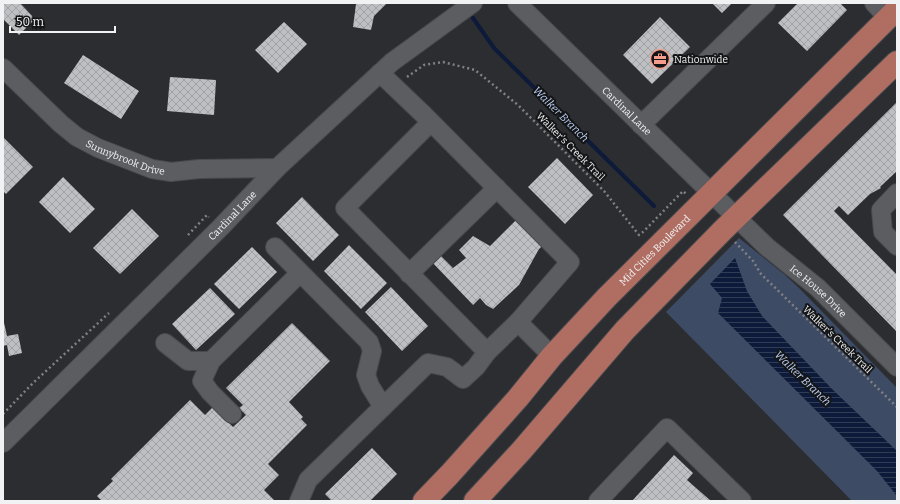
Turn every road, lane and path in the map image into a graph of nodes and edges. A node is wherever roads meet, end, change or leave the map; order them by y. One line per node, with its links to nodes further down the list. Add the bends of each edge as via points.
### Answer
1 (473, 3): 8 (street, Cardinal Lane)
2 (517, 3): 10 (street, Cardinal Lane)
3 (766, 3): 10 (street)
4 (886, 10): 14 (main road, Mid Cities Boulevard)
5 (897, 62): 16 (main road)
6 (424, 65): 13 (path, Walker's Creek Trail, via 443,62 475,70 518,105 604,191 639,234)
7 (3, 68): 11 (street, Sunnybrook Drive, via 77,136 98,148 152,169 171,172)
8 (380, 73): 9 (street); 11 (street, Cardinal Lane)
9 (431, 122): 12 (street); 21 (street, via 345,208)
10 (641, 125): 14 (street, Cardinal Lane)
11 (277, 168): 31 (street, Cardinal Lane)
12 (497, 188): 21 (street); 22 (street, via 570,262)
13 (683, 191)
14 (712, 193): 16 (street, Cardinal Lane); 25 (main road, Mid Cities Boulevard, via 607,297)
15 (897, 193): 18 (street, via 881,210 883,232)
16 (736, 217): 26 (street, Ice House Drive, via 772,251 818,288); 34 (main road, via 618,338)
17 (738, 245): 29 (path, Walker's Creek Trail, via 753,260 760,274)
18 (897, 246)
19 (275, 247): 20 (street)
20 (300, 273): 27 (street); 28 (street, via 368,342 372,351 366,375)
21 (409, 274): 24 (street)
22 (518, 322): 24 (street); 25 (street)
23 (166, 343): 27 (street, via 188,361)
24 (487, 352): 28 (street, via 463,379 447,367 428,363)
25 (552, 356): 33 (main road, Mid Cities Boulevard, via 513,404)
26 (895, 360)
27 (211, 361): 30 (street, via 202,381)
28 (383, 407): 32 (street, via 308,480)
29 (897, 407)
30 (232, 414)
31 (3, 443)
32 (299, 501)
33 (424, 501)
34 (475, 501)
35 (598, 501): 36 (street, via 667,428)
36 (742, 501)

